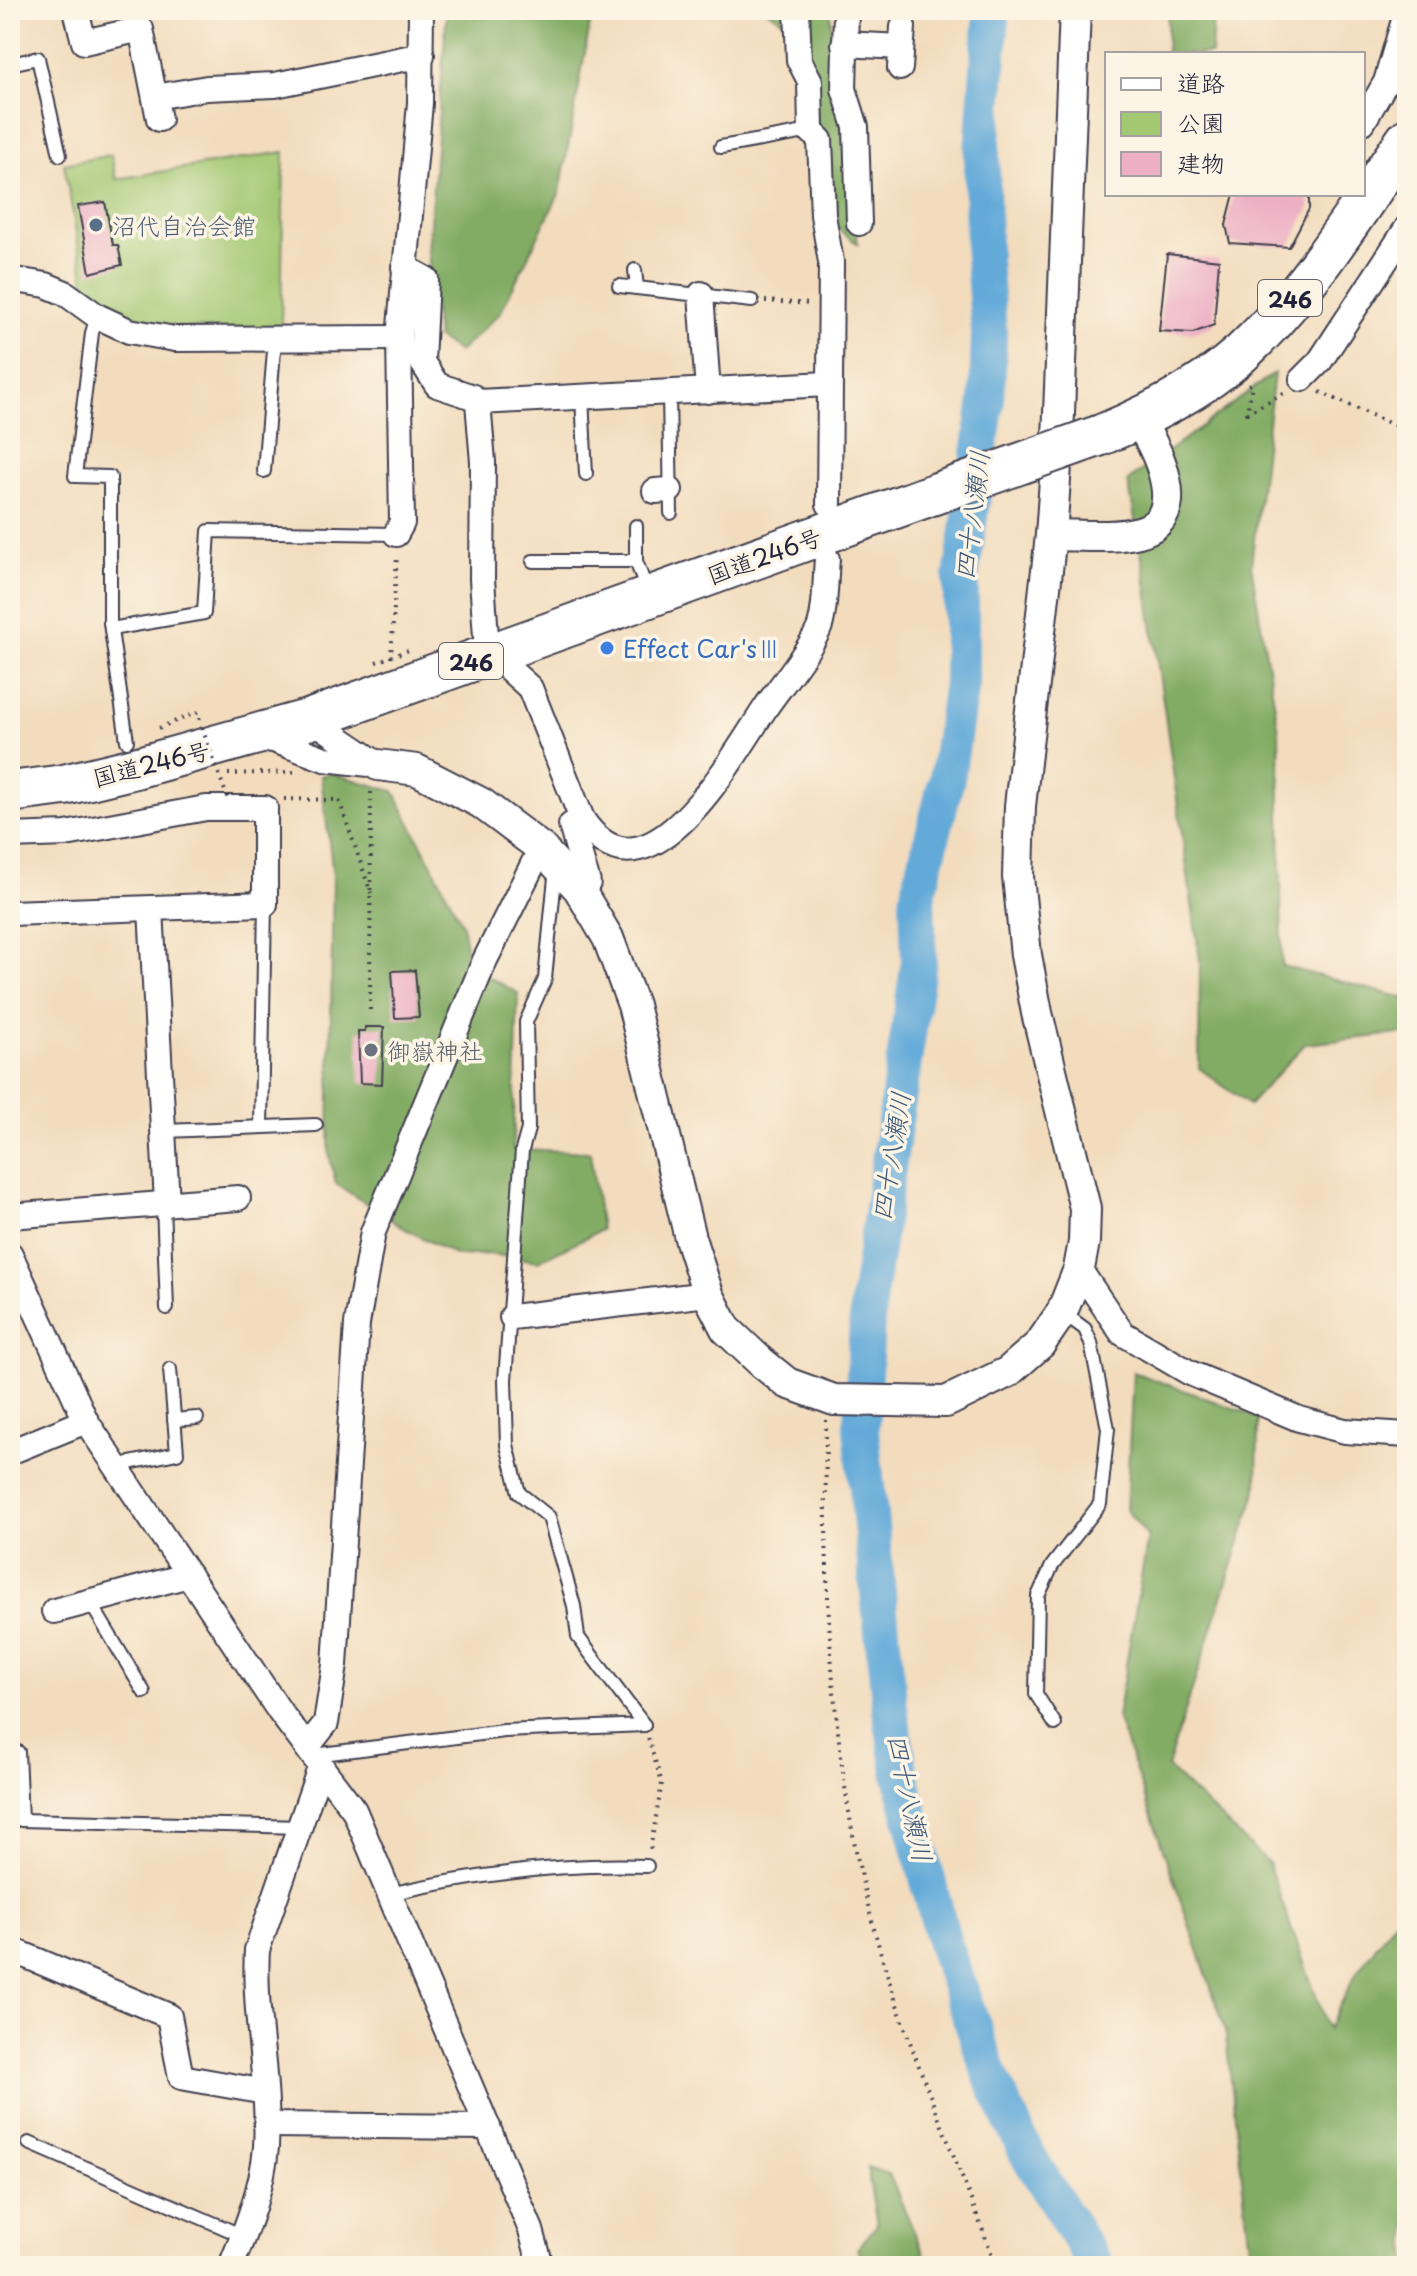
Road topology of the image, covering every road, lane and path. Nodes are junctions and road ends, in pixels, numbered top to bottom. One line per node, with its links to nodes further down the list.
1 (76, 10): 9 (street)
2 (421, 10): 9 (street)
3 (797, 10): 12 (street)
4 (846, 10): 7 (street)
5 (1075, 10): 44 (street)
6 (1407, 10): 11 (street)
7 (844, 44): 8 (street); 16 (street)
8 (901, 47)
9 (422, 55): 18 (street)
10 (10, 64): 15 (lane)
11 (1365, 119)
12 (811, 131): 14 (lane); 25 (street)
13 (1407, 139): 36 (highway, 国道246号 / 246)
14 (721, 147)
15 (60, 155)
16 (859, 223)
17 (1407, 228): 29 (street)
18 (404, 267): 27 (street); 35 (street)
19 (635, 270): 22 (lane)
20 (10, 279): 26 (street)
21 (619, 286): 22 (lane)
22 (637, 288): 23 (lane)
23 (701, 294): 24 (lane); 32 (street)
24 (752, 301): 25 (path)
25 (830, 305): 30 (street)
26 (97, 316): 28 (street); 48 (lane)
27 (399, 338): 28 (street); 43 (street)
28 (275, 339): 38 (lane)
29 (1304, 380): 31 (path); 37 (path)
30 (828, 384): 32 (street); 41 (street)
31 (1239, 390)
32 (708, 391): 33 (street)
33 (669, 393): 34 (street); 40 (lane)
34 (582, 397): 35 (street); 39 (lane)
35 (478, 402): 49 (street)
36 (1138, 420): 44 (street); 47 (highway, 国道246号 / 246, bridge)
37 (1407, 431)
38 (264, 471)
39 (586, 474)
40 (665, 498)
41 (829, 504)
42 (636, 526): 47 (lane)
43 (396, 534): 48 (lane); 50 (path)
44 (1051, 535): 77 (street)
45 (827, 559): 61 (street)
46 (533, 561): 47 (lane)
47 (643, 579): 49 (highway, 国道246号 / 246)
48 (111, 629): 54 (lane)
49 (491, 653): 51 (highway, 国道246号 / 246); 61 (street)
50 (390, 655)
51 (311, 719): 53 (highway, 国道246号 / 246); 55 (street)
52 (202, 728): 57 (path, bridge)
53 (260, 735): 55 (street); 58 (highway, 国道246号 / 246)
54 (127, 741)
55 (374, 765): 63 (street); 65 (path)
56 (295, 773): 57 (path)
57 (218, 774): 59 (path, bridge)
58 (10, 792)
59 (244, 799)
60 (276, 799): 65 (path)
61 (582, 819): 64 (street)
62 (10, 836): 66 (street)
63 (549, 856): 64 (street); 81 (lane); 97 (street)
64 (579, 889): 78 (street)
65 (371, 893): 69 (path)
66 (265, 904): 67 (street); 71 (lane)
67 (151, 909): 68 (street); 72 (street)
68 (10, 913)
69 (370, 1010)
70 (316, 1125): 71 (lane)
71 (261, 1126): 72 (lane)
72 (165, 1131): 74 (street)
73 (238, 1198): 74 (street)
74 (165, 1203): 75 (street); 79 (lane)
75 (10, 1216)
76 (10, 1254): 86 (street)
77 (1079, 1269): 80 (street); 87 (street)
78 (708, 1294): 81 (street); 83 (street)
79 (167, 1308)
80 (1062, 1312): 83 (street); 94 (lane)
81 (512, 1317): 95 (lane)
82 (170, 1369): 85 (lane)
83 (830, 1399): 109 (path)
84 (197, 1418): 85 (lane)
85 (174, 1420): 89 (lane)
86 (86, 1421): 88 (street); 89 (street)
87 (1407, 1435)
88 (10, 1452)
89 (115, 1466): 90 (street)
90 (189, 1575): 91 (street); 97 (street)
91 (90, 1602): 92 (street); 93 (lane)
92 (54, 1611)
93 (144, 1692)
94 (1055, 1724)
95 (644, 1725): 97 (lane); 99 (path)
96 (18, 1752): 98 (lane)
97 (315, 1755): 98 (street); 100 (street)
98 (300, 1827): 102 (street)
99 (647, 1866): 100 (lane)
100 (389, 1894): 104 (street)
101 (10, 1949): 102 (street)
102 (265, 2092): 103 (street)
103 (266, 2125): 104 (street); 106 (street)
104 (488, 2127): 108 (street)
105 (29, 2143): 106 (lane)
106 (243, 2236): 107 (street)
107 (231, 2266)
108 (541, 2266)
109 (996, 2266)

